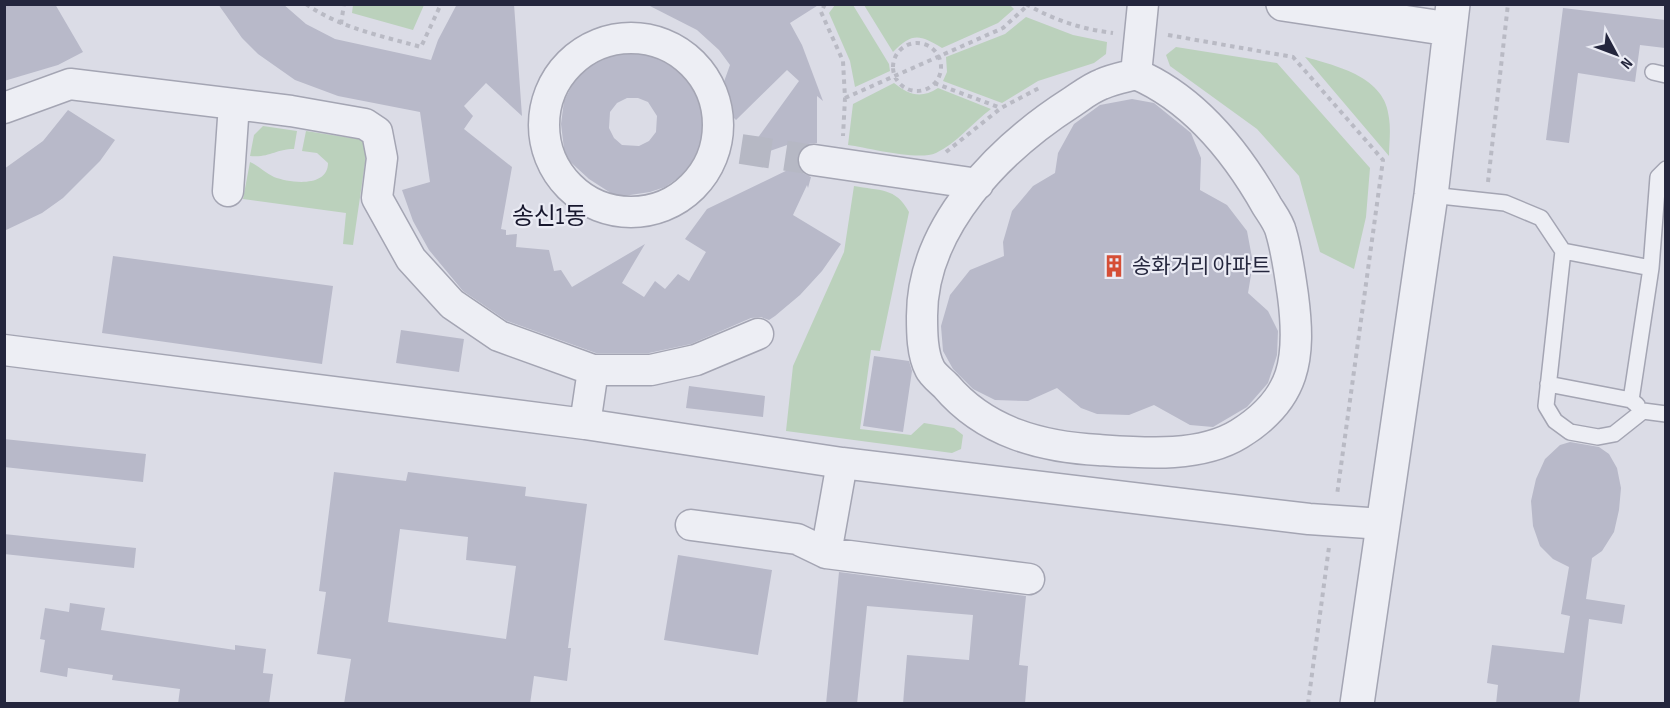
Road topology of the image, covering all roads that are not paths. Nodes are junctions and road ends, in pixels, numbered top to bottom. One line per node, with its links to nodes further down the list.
1 (1143, 4): 4 (street)
2 (1283, 4): 3 (street)
3 (1451, 17): 12 (street)
4 (1136, 74): 10 (street); 23 (street)
5 (234, 104): 6 (street); 11 (street); 17 (street)
6 (4, 108)
7 (728, 147): 7 (street)
8 (814, 160): 10 (street)
9 (1665, 169): 14 (lane)
10 (978, 184): 23 (street)
11 (228, 190)
12 (1431, 195): 13 (lane); 26 (street)
13 (1563, 251): 14 (lane); 18 (lane)
14 (1651, 268): 19 (lane)
15 (758, 334): 17 (street)
16 (4, 350): 22 (street)
17 (593, 370): 22 (street)
18 (1548, 384): 19 (lane); 20 (lane)
19 (1631, 400): 20 (lane)
20 (1643, 411): 21 (lane)
21 (1665, 414)
22 (585, 424): 24 (street)
23 (1088, 450): 25 (street)
24 (842, 463): 25 (street); 28 (street)
25 (1077, 491): 26 (street)
26 (1383, 524): 30 (street)
27 (691, 525): 28 (street)
28 (826, 553): 29 (street)
29 (1029, 579)
30 (1357, 704)

